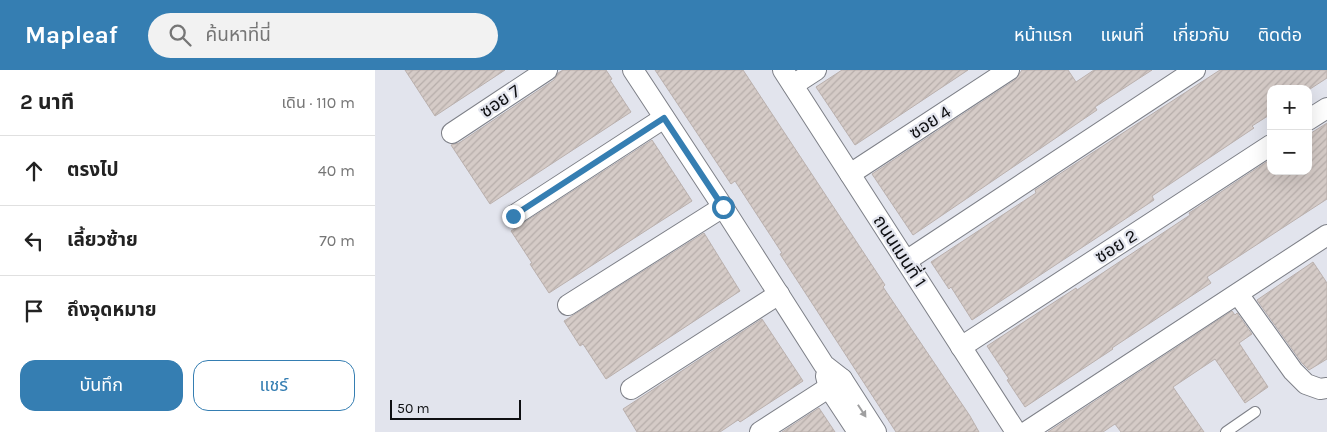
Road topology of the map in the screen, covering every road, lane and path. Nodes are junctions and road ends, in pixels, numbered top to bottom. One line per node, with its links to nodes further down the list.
1 (547, 70): 10 (street, ซอย 7)
2 (633, 70): 9 (street)
3 (815, 70): 6 (street)
4 (1009, 70): 12 (street, ซอย 4)
5 (1195, 70): 16 (street)
6 (788, 77): 12 (street, ถนนเมนที่ 1)
7 (1327, 108): 8 (street)
8 (1312, 117)
9 (664, 118): 13 (street); 14 (street)
10 (452, 133)
11 (1267, 148): 20 (street, ซอย 2)
12 (850, 174): 16 (street, ถนนเมนที่ 1)
13 (723, 207): 17 (street); 19 (street)
14 (513, 216)
15 (1327, 235): 18 (street)
16 (906, 261): 20 (street, ถนนเมนที่ 1)
17 (779, 294): 21 (street); 23 (street)
18 (1237, 294): 22 (street); 29 (street)
19 (568, 305)
20 (961, 346): 28 (street, ถนนเมนที่ 1)
21 (835, 383): 25 (street); 26 (street); 27 (street, one-way to 27)
22 (1327, 388)
23 (631, 389)
24 (1255, 412): 30 (lane)
25 (760, 432)
26 (858, 432)
27 (877, 432)
28 (1016, 432)
29 (1026, 432)
30 (1226, 432)

